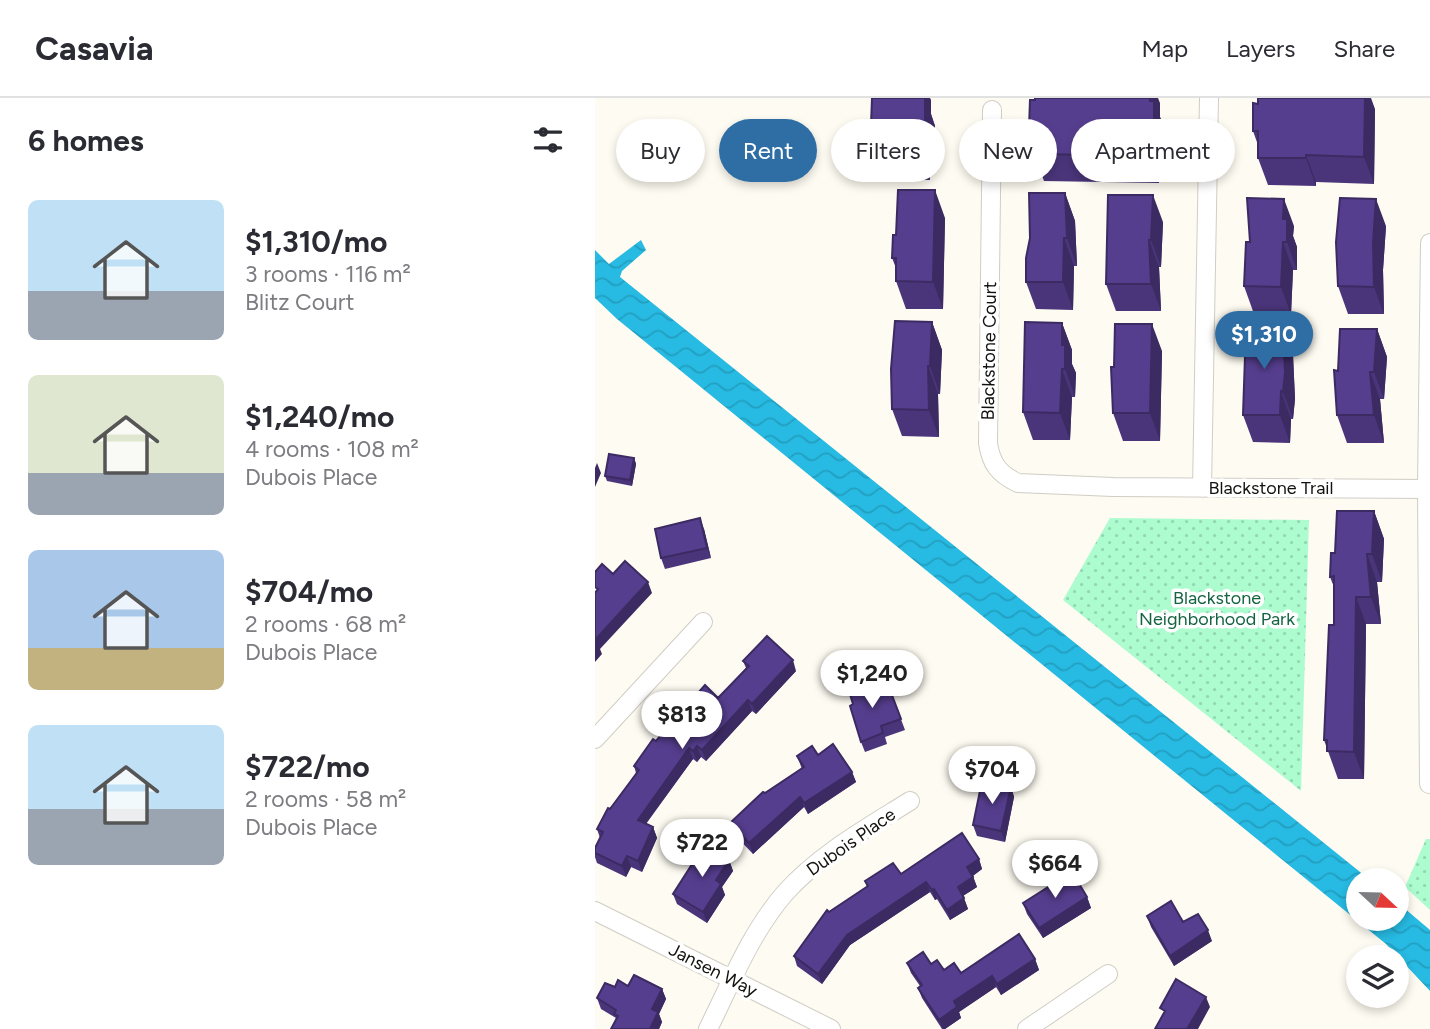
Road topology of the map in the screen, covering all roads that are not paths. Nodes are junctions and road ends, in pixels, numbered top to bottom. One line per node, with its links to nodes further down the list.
1 (1209, 98): 5 (street)
2 (992, 110): 4 (street, Blackstone Court)
3 (1430, 243): 6 (street)
4 (1113, 487): 5 (street, Blackstone Trail)
5 (1202, 488): 6 (street, Blackstone Trail)
6 (1428, 488): 9 (street)
7 (703, 622): 8 (street)
8 (595, 739)
9 (1429, 784)
10 (910, 801): 13 (street, Dubois Place)
11 (595, 911): 13 (street, Jansen Way)
12 (1108, 974): 16 (street)
13 (733, 979): 14 (street, Dubois Place); 15 (street, Jansen Way)
14 (708, 1029)
15 (831, 1029)
16 (1027, 1029)

